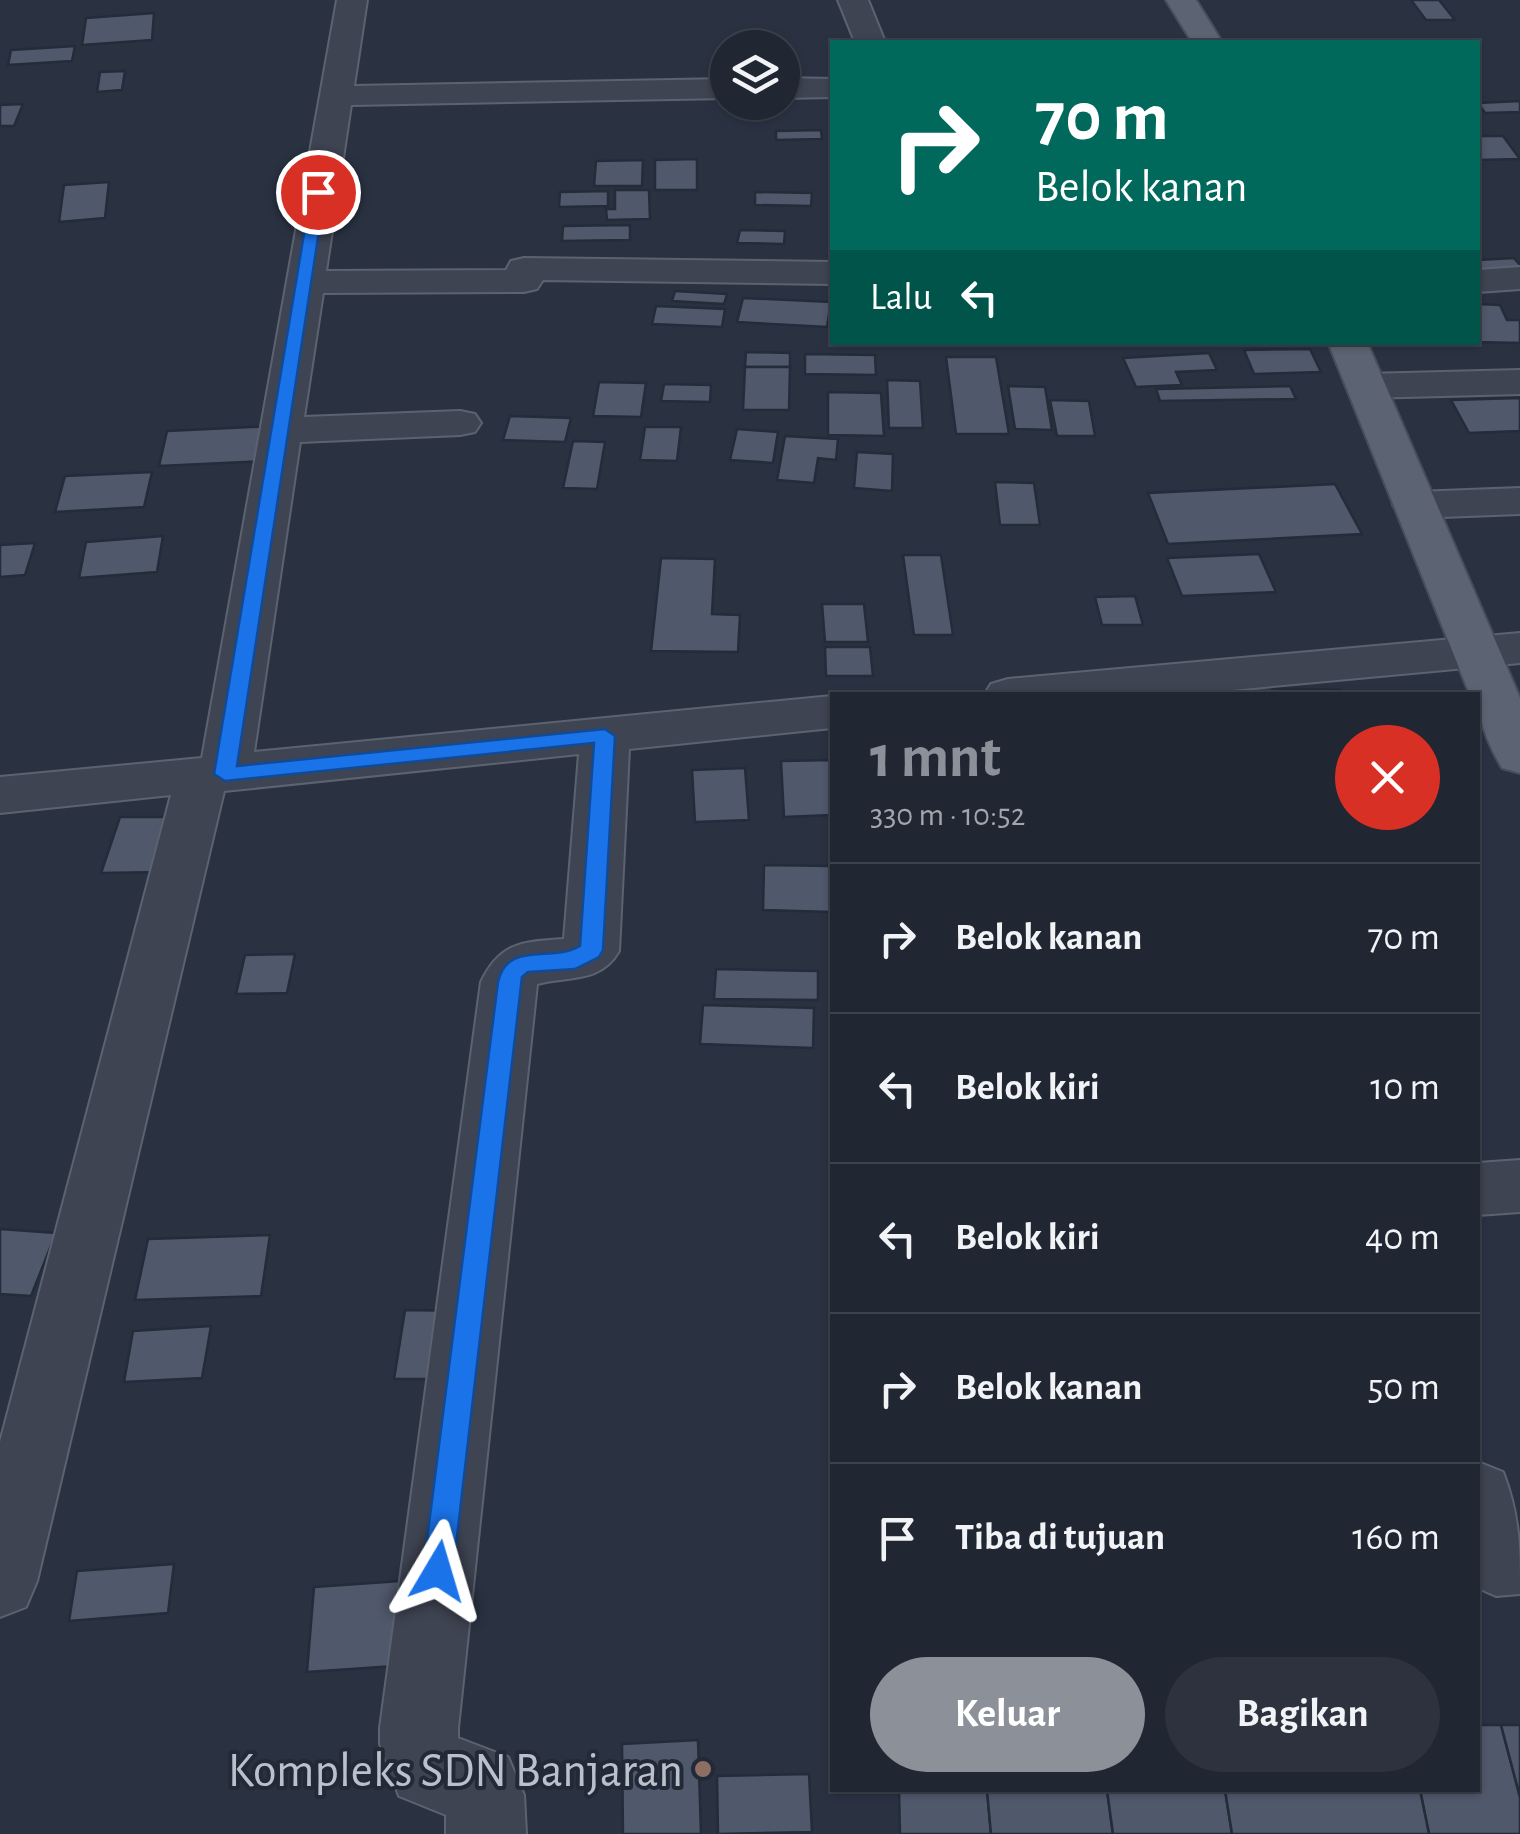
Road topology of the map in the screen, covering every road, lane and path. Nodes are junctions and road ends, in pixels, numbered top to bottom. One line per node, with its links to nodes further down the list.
1 (352, 0): 9 (street)
2 (853, 0): 4 (street)
3 (1181, 0): 5 (main road)
4 (869, 40)
5 (1206, 40)
6 (710, 88): 9 (street)
7 (800, 88): 8 (street)
8 (830, 88)
9 (334, 96): 13 (street)
10 (830, 273): 13 (street)
11 (1520, 278): 12 (street)
12 (1480, 281)
13 (305, 282): 18 (street)
14 (1348, 345): 16 (main road)
15 (1520, 382): 16 (street)
16 (1366, 386): 20 (main road)
17 (460, 423): 18 (street)
18 (281, 430): 27 (street)
19 (1520, 501): 20 (street)
20 (1415, 505): 22 (main road)
21 (1520, 648): 22 (street)
22 (1473, 650): 23 (street); 26 (main road)
23 (1039, 692)
24 (830, 712): 25 (street)
25 (605, 736): 27 (street); 34 (street)
26 (1520, 756)
27 (214, 775): 28 (street); 33 (street)
28 (0, 795)
29 (1520, 1186): 30 (street)
30 (1480, 1189)
31 (1480, 1503): 32 (street)
32 (1520, 1559)
33 (0, 1581)
34 (486, 1834)

